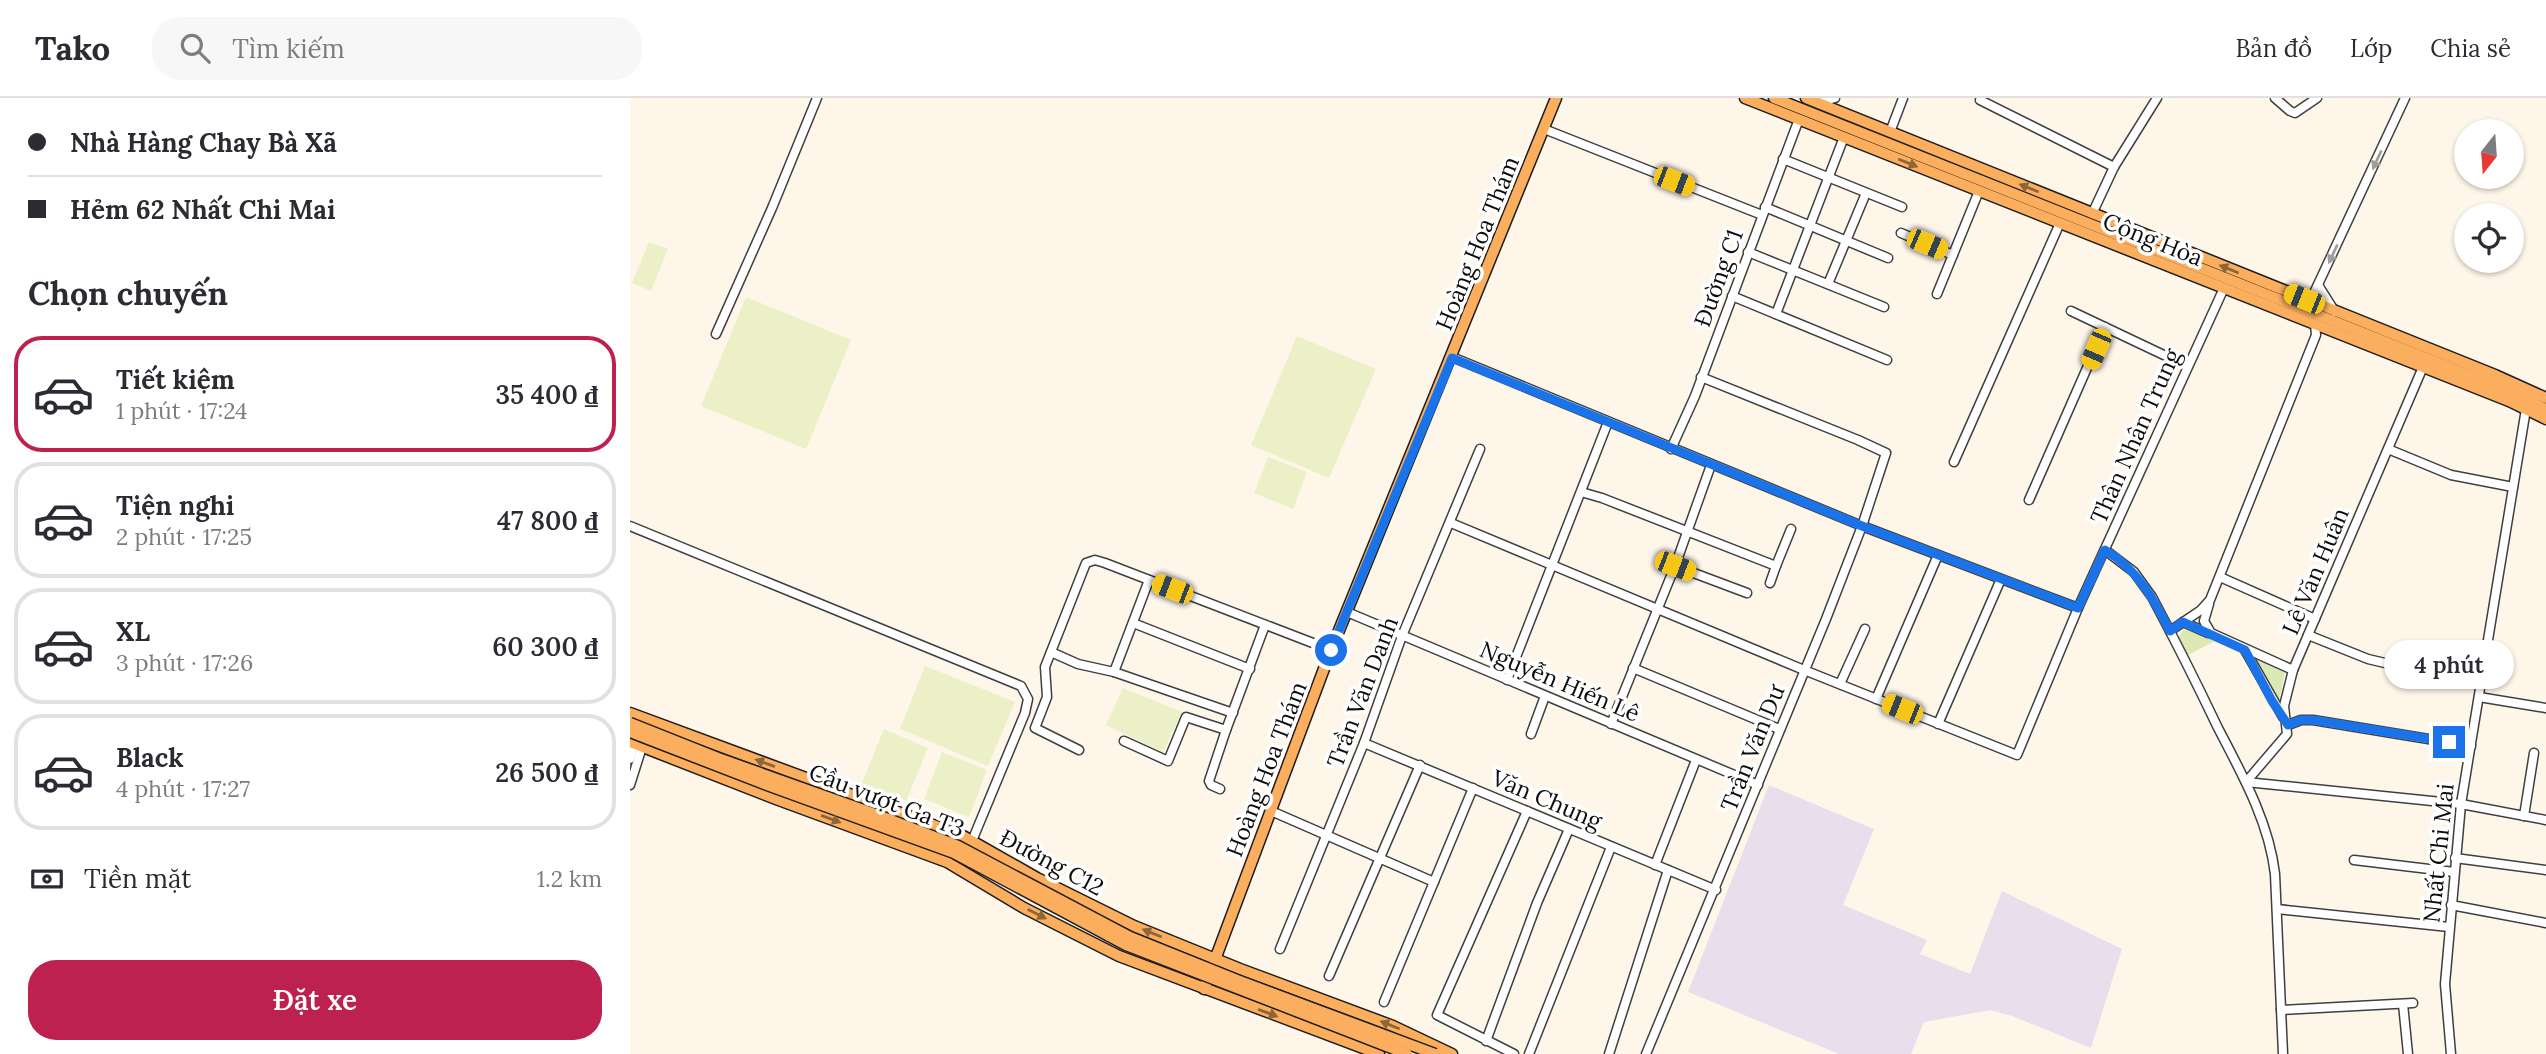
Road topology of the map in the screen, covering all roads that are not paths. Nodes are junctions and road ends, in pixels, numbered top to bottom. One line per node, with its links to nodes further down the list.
1 (817, 98): 45 (street)
2 (1556, 98): 15 (main road, Hoàng Hoa Thám)
3 (1745, 98): 14 (main road, Cộng Hòa)
4 (1774, 98): 43 (main road, Cộng Hòa)
5 (1806, 98): 13 (main road, Cộng Hòa)
6 (1835, 98): 13 (street)
7 (1903, 98): 16 (street)
8 (2157, 98): 19 (street)
9 (2276, 98): 10 (street)
10 (2317, 98)
11 (2406, 98): 35 (street, one-way to 35)
12 (1979, 100): 19 (street)
13 (1818, 103): 16 (main road, Cộng Hòa)
14 (1798, 119): 17 (main road, Cộng Hòa); 18 (street, Đường C1)
15 (1544, 129): 24 (street); 46 (main road, Hoàng Hoa Thám)
16 (1890, 132): 25 (main road, Cộng Hòa, one-way to 16)
17 (1844, 137): 20 (street); 21 (main road, Cộng Hòa, one-way to 21)
18 (1783, 159): 20 (street); 24 (street, Đường C1)
19 (2114, 167): 25 (street)
20 (1829, 177): 22 (street); 27 (street)
21 (1979, 191): 26 (main road, Cộng Hòa); 31 (street)
22 (1866, 192): 23 (street); 29 (street)
23 (1902, 207)
24 (1763, 211): 27 (street); 30 (street, Đường C1)
25 (2092, 214): 43 (main road, Cộng Hòa, one-way to 25)
26 (2060, 223): 36 (main road, Cộng Hòa); 59 (street)
27 (1810, 226): 29 (street); 33 (street)
28 (1901, 233): 31 (street)
29 (1846, 241): 32 (street); 34 (street)
30 (1748, 252): 33 (street); 38 (street, Đường C1)
31 (1953, 255): 37 (street)
32 (1888, 258)
33 (1793, 270): 34 (street); 42 (street)
34 (1828, 284): 39 (street)
35 (2318, 285): 41 (street); 43 (street)
36 (2224, 288): 43 (main road, Cộng Hòa); 48 (street, Thân Nhân Trung)
37 (1937, 294)
38 (1732, 296): 42 (street); 50 (street, Đường C1)
39 (1884, 307)
40 (2070, 311): 44 (street)
41 (2336, 312): 43 (main road, Cộng Hòa); 51 (main road, Cộng Hòa)
42 (1776, 314): 47 (street)
43 (2315, 314): 49 (main road, Cộng Hòa); 53 (main road, Cộng Hòa); 74 (street)
44 (2105, 327): 48 (street); 63 (street)
45 (716, 334)
46 (1452, 358): 55 (street); 82 (main road, Hoàng Hoa Thám)
47 (1887, 360)
48 (2187, 366): 69 (street, Thân Nhân Trung)
49 (2423, 367): 52 (main road, Cộng Hòa); 58 (street, Lê Văn Huân)
50 (1701, 377): 57 (street, Đường C1); 66 (street, Trần Văn Dư)
51 (2546, 398)
52 (2526, 408): 54 (main road, Cộng Hòa); 61 (street, Nhất Chi Mai)
53 (2546, 409)
54 (2546, 419)
55 (1608, 422): 57 (street); 62 (street)
56 (1480, 449): 64 (street, Trần Văn Danh)
57 (1671, 449): 60 (street)
58 (2388, 449): 61 (street); 83 (street, Lê Văn Huân)
59 (1954, 462)
60 (1711, 465): 66 (street); 68 (street)
61 (2513, 487): 101 (street, Nhất Chi Mai)
62 (1581, 492): 68 (street); 71 (street)
63 (2029, 500)
64 (1451, 523): 71 (street); 90 (street, Trần Văn Danh)
65 (630, 526): 140 (street)
66 (1862, 526): 70 (street); 97 (street, Trần Văn Dư)
67 (1791, 529): 73 (street)
68 (1687, 533): 72 (street); 73 (street)
69 (2105, 550): 80 (street, Thân Nhân Trung); 88 (street)
70 (1938, 555): 75 (street); 105 (street)
71 (1553, 566): 81 (street); 100 (street)
72 (1675, 566): 78 (street); 81 (street)
73 (1776, 566): 77 (street)
74 (2220, 577): 79 (street); 83 (street)
75 (2001, 579): 80 (street); 112 (street)
76 (1149, 580): 84 (street); 86 (street); 94 (street)
77 (1770, 583)
78 (1746, 593)
79 (2210, 600): 85 (street); 91 (street)
80 (2078, 608): 112 (street, Thân Nhân Trung)
81 (1657, 609): 95 (street); 97 (street)
82 (1347, 612): 90 (street, Nguyễn Hiến Lê); 92 (main road, Hoàng Hoa Thám)
83 (2315, 619): 89 (street, Lê Văn Huân)
84 (1133, 622): 96 (street); 99 (street)
85 (2183, 622): 88 (street); 91 (street)
86 (1265, 625): 92 (street); 96 (street)
87 (1865, 629): 102 (street)
88 (2170, 631): 127 (street)
89 (2308, 635): 98 (street, Lê Văn Huân); 101 (street)
90 (1402, 636): 100 (street, Nguyễn Hiến Lê); 118 (street, Trần Văn Danh)
91 (2217, 637): 93 (street)
92 (1331, 650): 134 (main road, Hoàng Hoa Thám)
93 (2245, 650): 98 (street); 109 (street)
94 (1051, 652): 99 (street); 121 (street)
95 (1633, 668): 111 (street); 113 (street)
96 (1250, 669): 108 (street)
97 (1804, 670): 102 (street); 113 (street, Trần Văn Dư)
98 (2293, 670): 109 (street, Lê Văn Huân)
99 (1114, 672): 108 (street)
100 (1507, 680): 103 (street, Nguyễn Hiến Lê)
101 (2482, 681): 104 (street, Nhất Chi Mai)
102 (1840, 684): 105 (street)
103 (1545, 696): 111 (street, Nguyễn Hiến Lê); 116 (street)
104 (2479, 697): 106 (street); 120 (street, Nhất Chi Mai)
105 (1876, 699): 112 (street)
106 (2546, 708)
107 (630, 713): 126 (main road, Đường C12, one-way to 107)
108 (1233, 713): 114 (street)
109 (2287, 722): 120 (street); 127 (street, Lê Văn Huân)
110 (630, 723): 166 (main road, Cầu vượt Ga T3, bridge)
111 (1611, 724): 124 (street, Nguyễn Hiến Lê)
112 (1938, 724)
113 (1779, 729): 129 (street, Trần Văn Dư)
114 (1226, 730): 117 (street); 131 (street)
115 (630, 732): 165 (main road, Cầu vượt Ga T3, bridge)
116 (1531, 734)
117 (1124, 741)
118 (1364, 743): 125 (street, Văn Chung); 139 (street, Trần Văn Danh)
119 (636, 744): 123 (street); 128 (street); 132 (main road)
120 (2471, 746): 133 (street, Nhất Chi Mai)
121 (1079, 750)
122 (2534, 753): 136 (street)
123 (630, 759)
124 (1696, 760): 129 (street, Nguyễn Hiến Lê); 145 (street)
125 (1420, 765): 130 (street, Văn Chung); 142 (street)
126 (793, 774): 132 (main road); 140 (main road, Đường C12)
127 (2246, 782): 133 (street); 152 (street)
128 (630, 785)
129 (1758, 785): 150 (street, Trần Văn Dư)
130 (1473, 788): 135 (street, Văn Chung); 149 (street)
131 (1220, 789)
132 (776, 799): 158 (main road, one-way to 158)
133 (2461, 804): 136 (street); 143 (street, Nhất Chi Mai)
134 (1271, 811): 139 (street); 156 (main road, Hoàng Hoa Thám)
135 (1527, 811): 138 (street, Văn Chung); 163 (street)
136 (2524, 816): 137 (street)
137 (2546, 820)
138 (1569, 829): 141 (street, Văn Chung); 163 (street)
139 (1326, 835): 142 (street); 155 (street, Trần Văn Danh)
140 (972, 841): 156 (main road, Đường C12, one-way to 140)
141 (1611, 847): 145 (street, Văn Chung); 169 (street)
142 (1381, 858): 149 (street); 157 (street)
143 (2455, 858): 147 (street); 148 (street, Nhất Chi Mai)
144 (2354, 860): 148 (street)
145 (1655, 865): 146 (street, Văn Chung)
146 (1668, 870): 150 (street, Văn Chung); 170 (street)
147 (2546, 870)
148 (2454, 872): 151 (street, Nhất Chi Mai)
149 (1434, 882): 159 (street)
150 (1716, 890): 171 (street, Trần Văn Dư)
151 (2451, 905): 153 (street); 154 (street, Nhất Chi Mai)
152 (2277, 909): 154 (street); 162 (street)
153 (2546, 923)
154 (2449, 927): 174 (street, Nhất Chi Mai)
155 (1280, 949)
156 (1215, 959): 158 (main road, Hoàng Hoa Thám); 167 (main road, Đường C12, one-way to 156)
157 (1329, 976)
158 (1204, 989): 164 (main road, one-way to 164)
159 (1384, 1002)
160 (2413, 1003): 161 (street)
161 (2403, 1004): 162 (street); 173 (street)
162 (2281, 1010): 172 (street)
163 (1486, 1041): 168 (street)
164 (1379, 1054)
165 (1406, 1054)
166 (1435, 1054)
167 (1452, 1054)
168 (1514, 1054)
169 (1529, 1054)
170 (1609, 1054)
171 (1646, 1054)
172 (2283, 1054)
173 (2408, 1054)
174 (2451, 1054)

